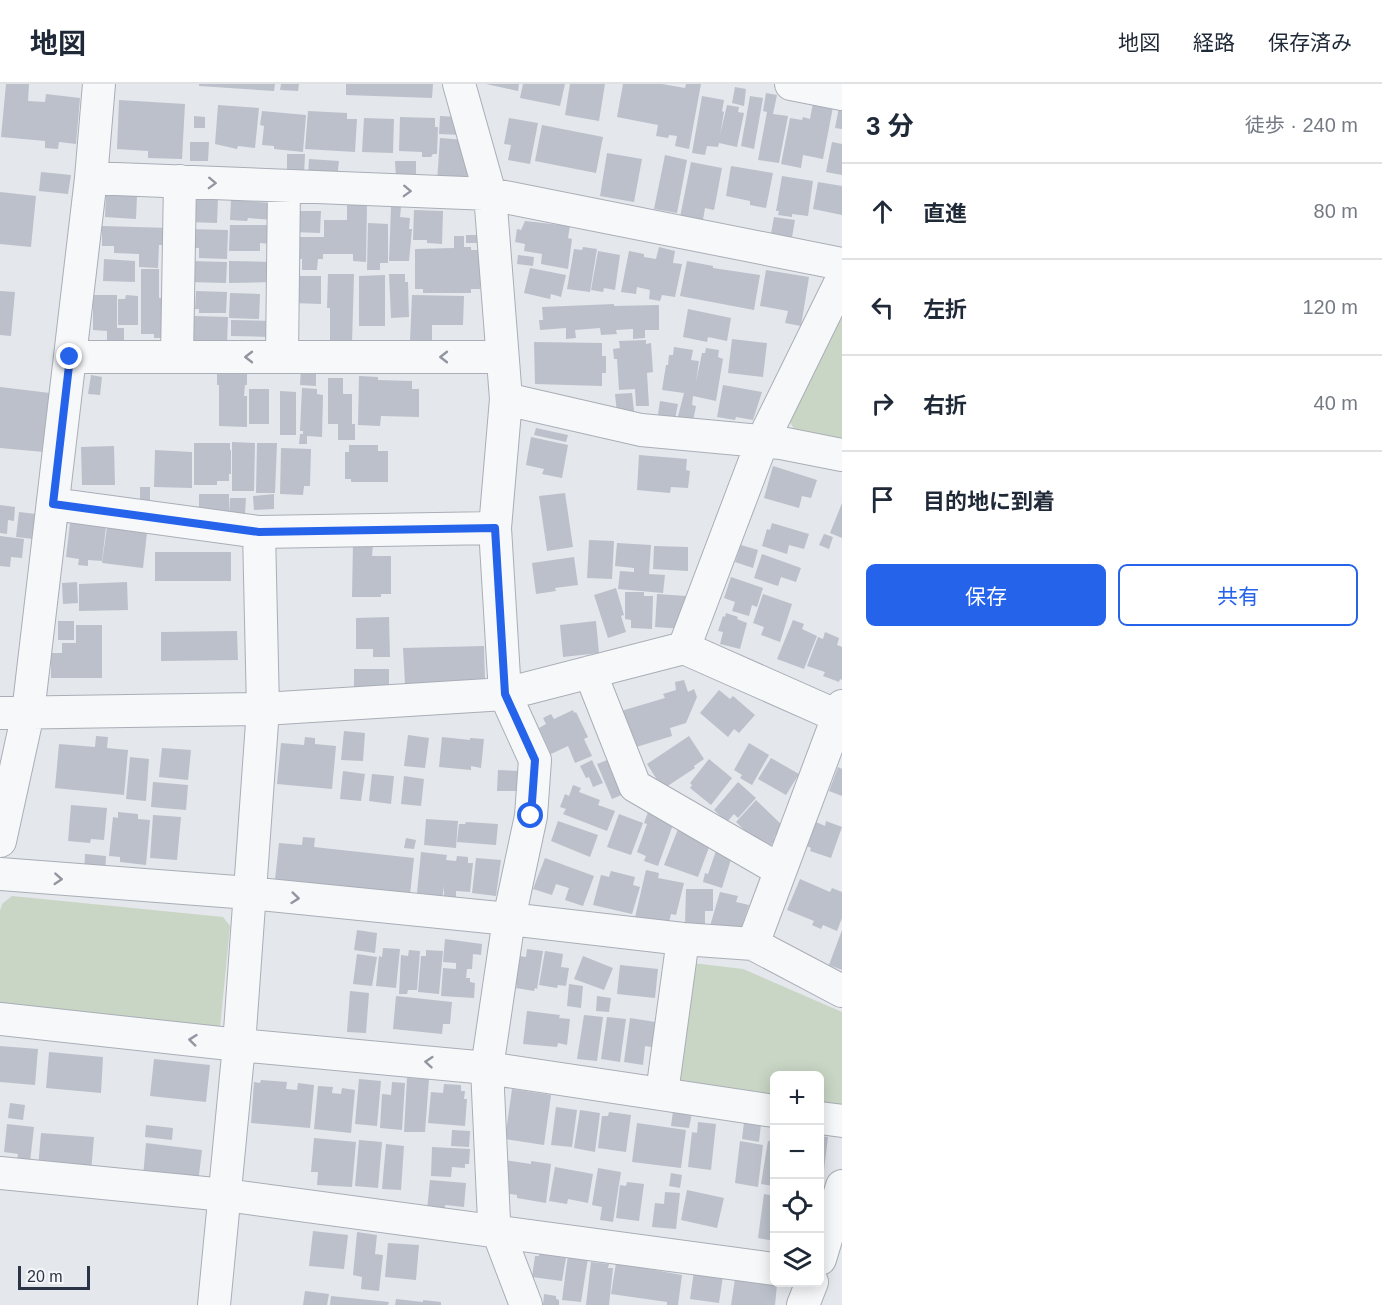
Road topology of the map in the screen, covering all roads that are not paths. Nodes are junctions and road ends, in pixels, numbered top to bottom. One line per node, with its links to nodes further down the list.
1 (99, 84): 5 (street)
2 (459, 84): 8 (street)
3 (790, 84): 4 (street)
4 (842, 94)
5 (91, 178): 6 (street); 11 (street)
6 (180, 181): 7 (street, one-way to 7); 12 (street)
7 (284, 186): 8 (street, one-way to 8); 13 (street)
8 (490, 194): 9 (street); 14 (street)
9 (842, 264)
10 (842, 279): 16 (street)
11 (70, 357): 12 (street); 18 (street)
12 (177, 357): 13 (street, one-way to 12)
13 (282, 357): 14 (street, one-way to 13)
14 (502, 357): 15 (street)
15 (506, 399): 16 (street); 19 (street)
16 (762, 442): 17 (street); 21 (street)
17 (842, 454)
18 (53, 504): 20 (street); 25 (street)
19 (495, 528): 20 (street); 23 (street)
20 (259, 532): 24 (street)
21 (684, 648): 22 (street); 26 (street)
22 (590, 672): 23 (street); 28 (street)
23 (505, 694): 24 (street); 31 (street)
24 (263, 709): 25 (street); 30 (street)
25 (14, 712): 27 (street)
26 (841, 713): 28 (street)
27 (0, 841)
28 (780, 870): 33 (street)
29 (0, 874): 30 (street, one-way to 30)
30 (249, 893): 31 (street, one-way to 31); 36 (street)
31 (509, 919): 32 (street); 37 (street)
32 (683, 939): 33 (street); 38 (street)
33 (753, 944): 34 (street)
34 (842, 991)
35 (0, 1019): 36 (street, one-way to 35)
36 (239, 1045): 37 (street, one-way to 36); 44 (street)
37 (487, 1068): 38 (street); 45 (street)
38 (662, 1093): 39 (street)
39 (770, 1110)
40 (824, 1119): 41 (street)
41 (842, 1121)
42 (0, 1173): 44 (street)
43 (842, 1186): 46 (street)
44 (225, 1195): 45 (street); 49 (street)
45 (499, 1231): 47 (street); 50 (street)
46 (824, 1243)
47 (770, 1268)
48 (810, 1287): 51 (street)
49 (214, 1305)
50 (526, 1305)
51 (803, 1305)

